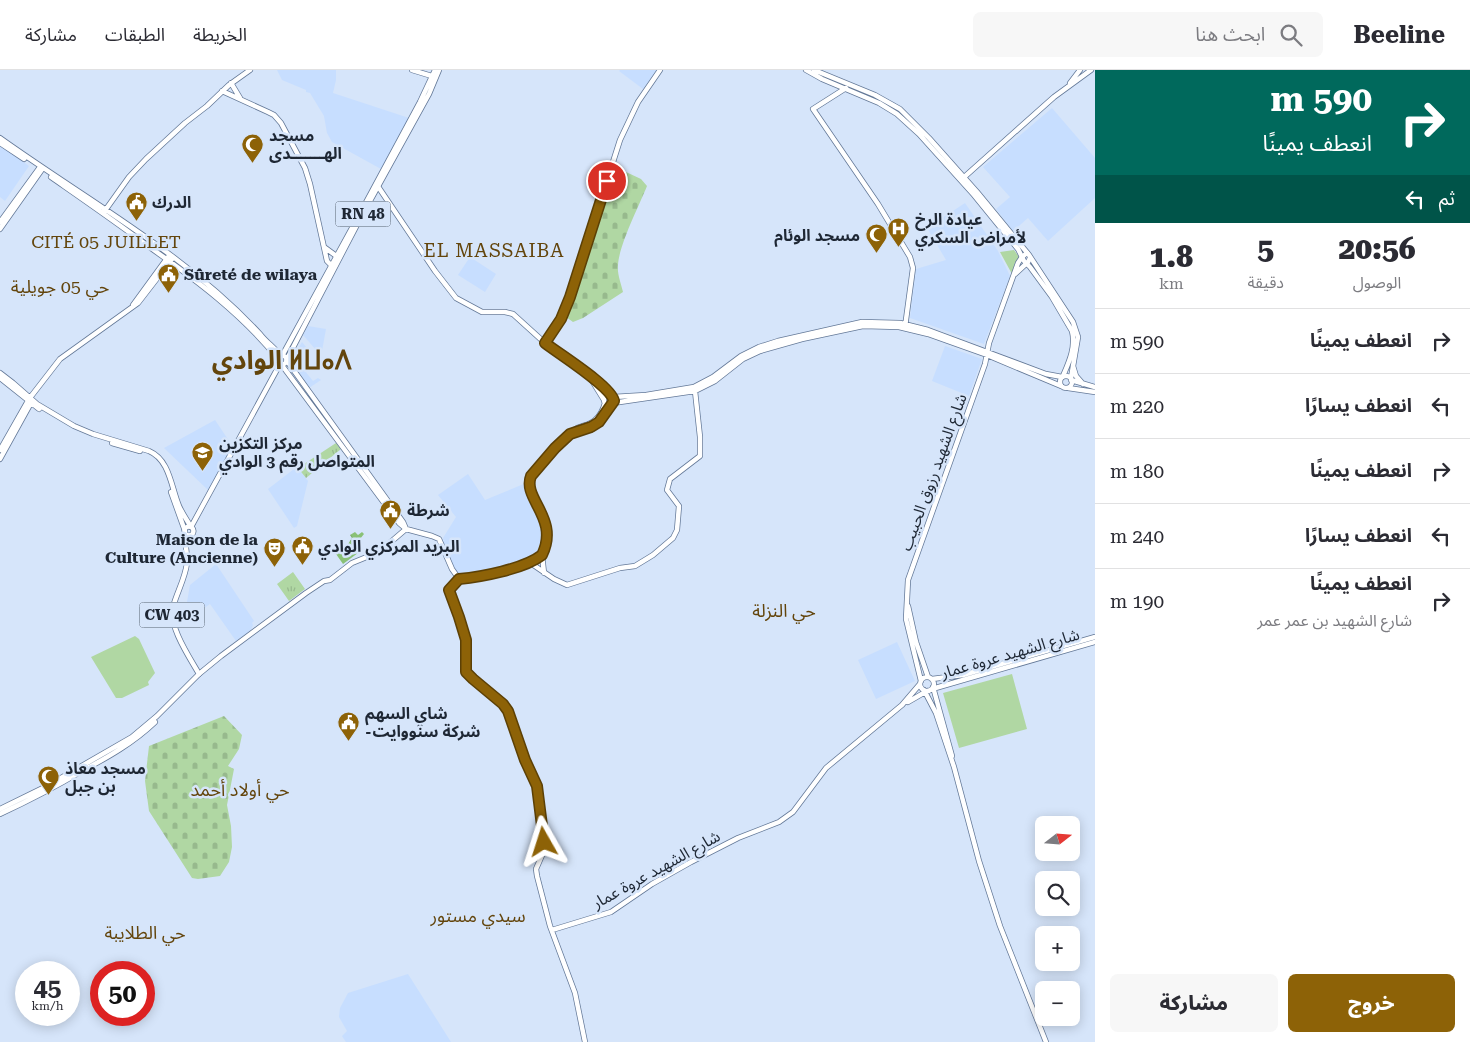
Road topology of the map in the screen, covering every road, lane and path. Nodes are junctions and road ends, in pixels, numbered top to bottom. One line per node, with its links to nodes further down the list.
1 (250, 70): 11 (main road)
2 (412, 70): 10 (main road)
3 (435, 70): 10 (main road, RN 48)
4 (439, 70): 10 (main road, RN 48)
5 (660, 70): 36 (main road)
6 (806, 70): 13 (main road)
7 (814, 70): 16 (main road)
8 (1080, 70): 12 (main road)
9 (1091, 70): 12 (main road)
10 (435, 77): 23 (main road, RN 48)
11 (231, 83): 14 (main road); 15 (main road)
12 (1068, 86): 22 (main road)
13 (846, 88): 18 (main road); 35 (main road)
14 (222, 91): 15 (main road); 24 (main road)
15 (241, 99): 27 (main road)
16 (892, 104): 17 (main road); 18 (main road)
17 (900, 109): 18 (main road); 22 (main road)
18 (895, 113): 22 (main road)
19 (0, 138): 21 (main road)
20 (0, 143): 21 (main road)
21 (41, 169): 24 (main road); 25 (main road); 26 (main road)
22 (962, 179): 28 (main road); 29 (main road)
23 (377, 185): 30 (main road, RN 48); 36 (main road)
24 (104, 212): 31 (main road)
25 (0, 222)
26 (0, 229)
27 (324, 247): 30 (main road); 33 (main road)
28 (1022, 256): 29 (main road); 32 (main road); 34 (main road, شارع الشهيد رزوق الحبيب)
29 (1029, 256): 32 (main road); 39 (main road)
30 (338, 257): 33 (main road, RN 48)
31 (170, 258): 38 (main road); 52 (main road)
32 (1027, 264): 34 (main road); 42 (main road)
33 (333, 267): 38 (main road, RN 48)
34 (1015, 274): 37 (main road, شارع الشهيد رزوق الحبيب)
35 (905, 326): 37 (main road); 49 (main road)
36 (545, 343): 41 (main road)
37 (987, 353): 42 (main road); 46 (main road); 67 (main road, شارع الشهيد رزوق الحبيب)
38 (282, 360): 58 (main road); 59 (main road)
39 (1074, 362): 44 (main road); 45 (main road)
40 (0, 373): 52 (main road)
41 (587, 374): 51 (main road); 53 (main road)
42 (1063, 376): 44 (main road); 46 (main road)
43 (0, 378): 52 (main road)
44 (1071, 379): 45 (main road); 48 (main road)
45 (1083, 384): 47 (main road)
46 (1061, 386): 48 (main road)
47 (1095, 387)
48 (1068, 388): 50 (main road)
49 (695, 389): 51 (main road); 54 (main road); 65 (main road)
50 (1095, 392)
51 (612, 396): 53 (main road); 54 (main road)
52 (31, 399): 56 (main road); 57 (main road); 58 (main road); 60 (main road)
53 (604, 402): 54 (main road); 55 (main road)
54 (612, 404): 55 (main road)
55 (570, 434): 63 (main road)
56 (0, 450)
57 (0, 459)
58 (191, 527): 60 (main road); 61 (main road)
59 (406, 529): 66 (main road); 71 (main road)
60 (185, 532): 61 (main road); 62 (main road, CW 403)
61 (191, 536): 62 (main road, CW 403)
62 (186, 545): 71 (main road, CW 403)
63 (542, 555): 64 (main road); 65 (main road)
64 (529, 562): 65 (main road); 66 (main road)
65 (544, 573)
66 (459, 579): 81 (main road)
67 (907, 603): 70 (main road, شارع الشهيد رزوق الحبيب); 75 (main road, شارع الشهيد رزوق الحبيب)
68 (1095, 638): 74 (main road, شارع الشهيد عروة عمار)
69 (1095, 642): 76 (main road, شارع الشهيد عروة عمار)
70 (925, 670): 72 (main road, شارع الشهيد رزوق الحبيب); 74 (main road)
71 (199, 674): 73 (main road)
72 (930, 678): 74 (main road, شارع الشهيد عروة عمار); 75 (main road, شارع الشهيد عروة عمار); 76 (main road, شارع الشهيد رزوق الحبيب)
73 (194, 679): 79 (main road); 80 (main road)
74 (940, 679)
75 (921, 683): 76 (main road, شارع الشهيد رزوق الحبيب); 77 (main road, شارع الشهيد عروة عمار)
76 (929, 690): 77 (main road, شارع الشهيد عروة عمار); 78 (main road); 78 (main road)
77 (902, 705): 81 (main road, شارع الشهيد عروة عمار)
78 (954, 767): 83 (main road)
79 (0, 808)
80 (0, 814)
81 (552, 930): 82 (main road)
82 (585, 1042)
83 (1046, 1042)

